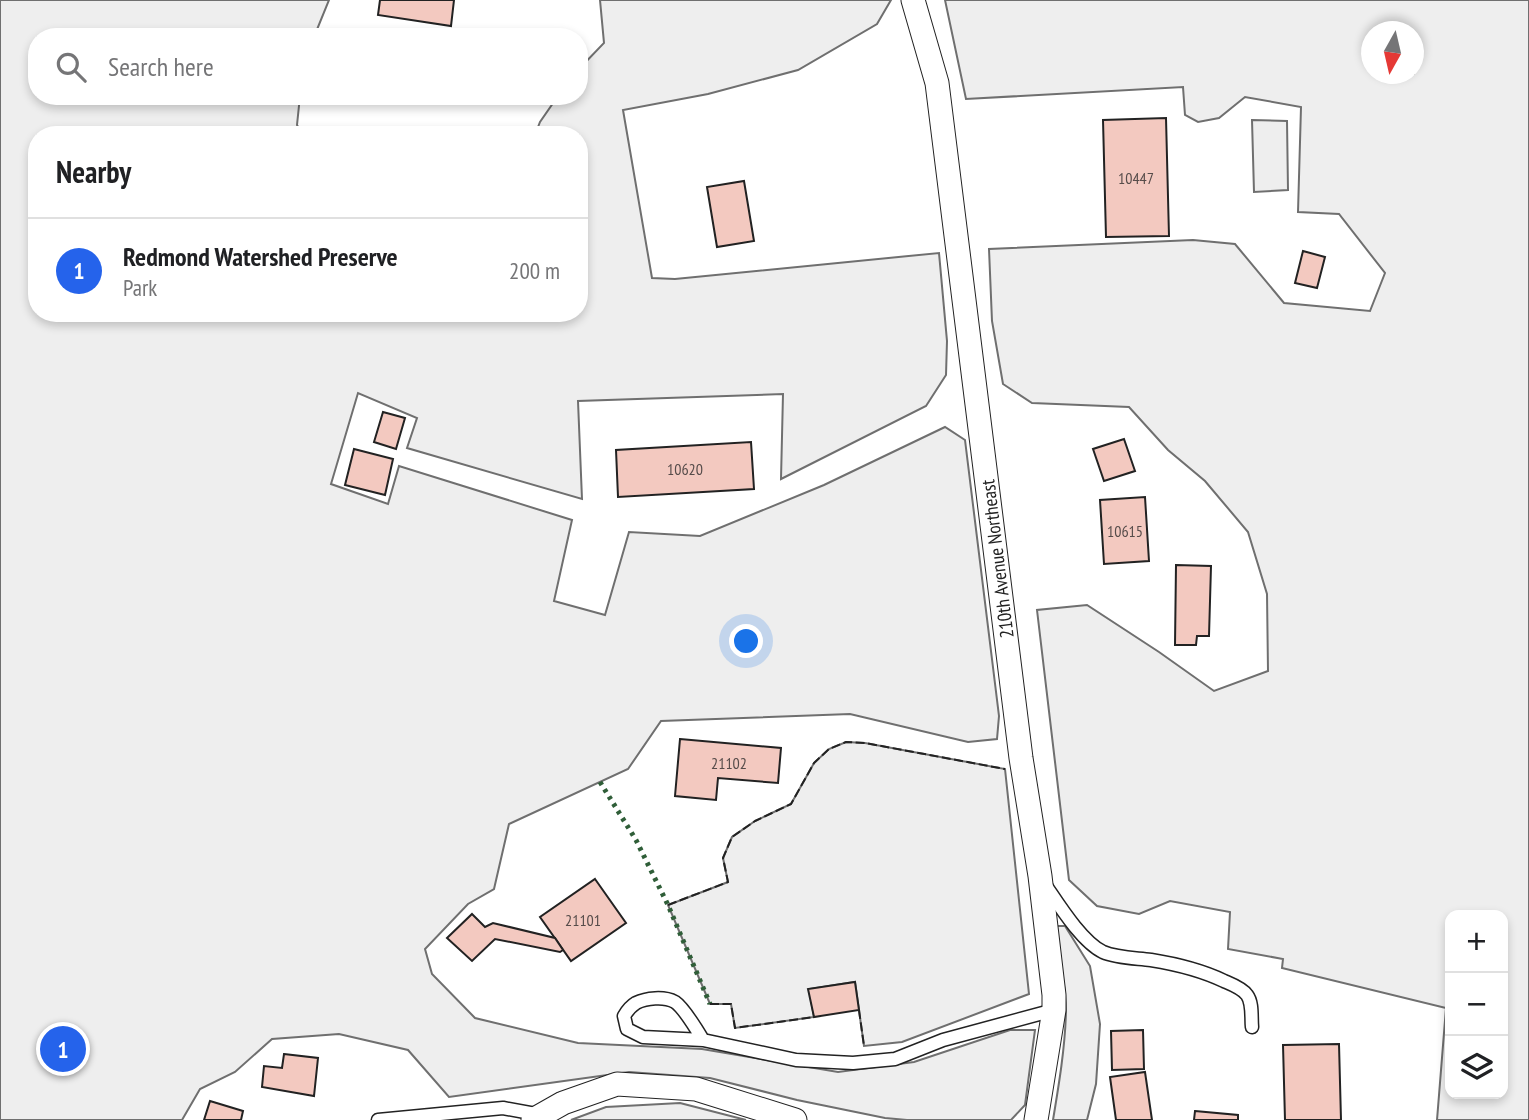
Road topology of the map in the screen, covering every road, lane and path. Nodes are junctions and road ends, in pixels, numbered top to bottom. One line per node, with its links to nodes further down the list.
1 (913, 0): 2 (street, 210th Avenue Northeast)
2 (1040, 876): 3 (street, 210th Avenue Northeast); 4 (lane)
3 (1054, 1010): 5 (lane); 9 (street, 210th Avenue Northeast)
4 (1252, 1027)
5 (703, 1040): 5 (lane)
6 (537, 1118): 7 (lane); 8 (street)
7 (378, 1120)
8 (795, 1120)
9 (1036, 1120)

